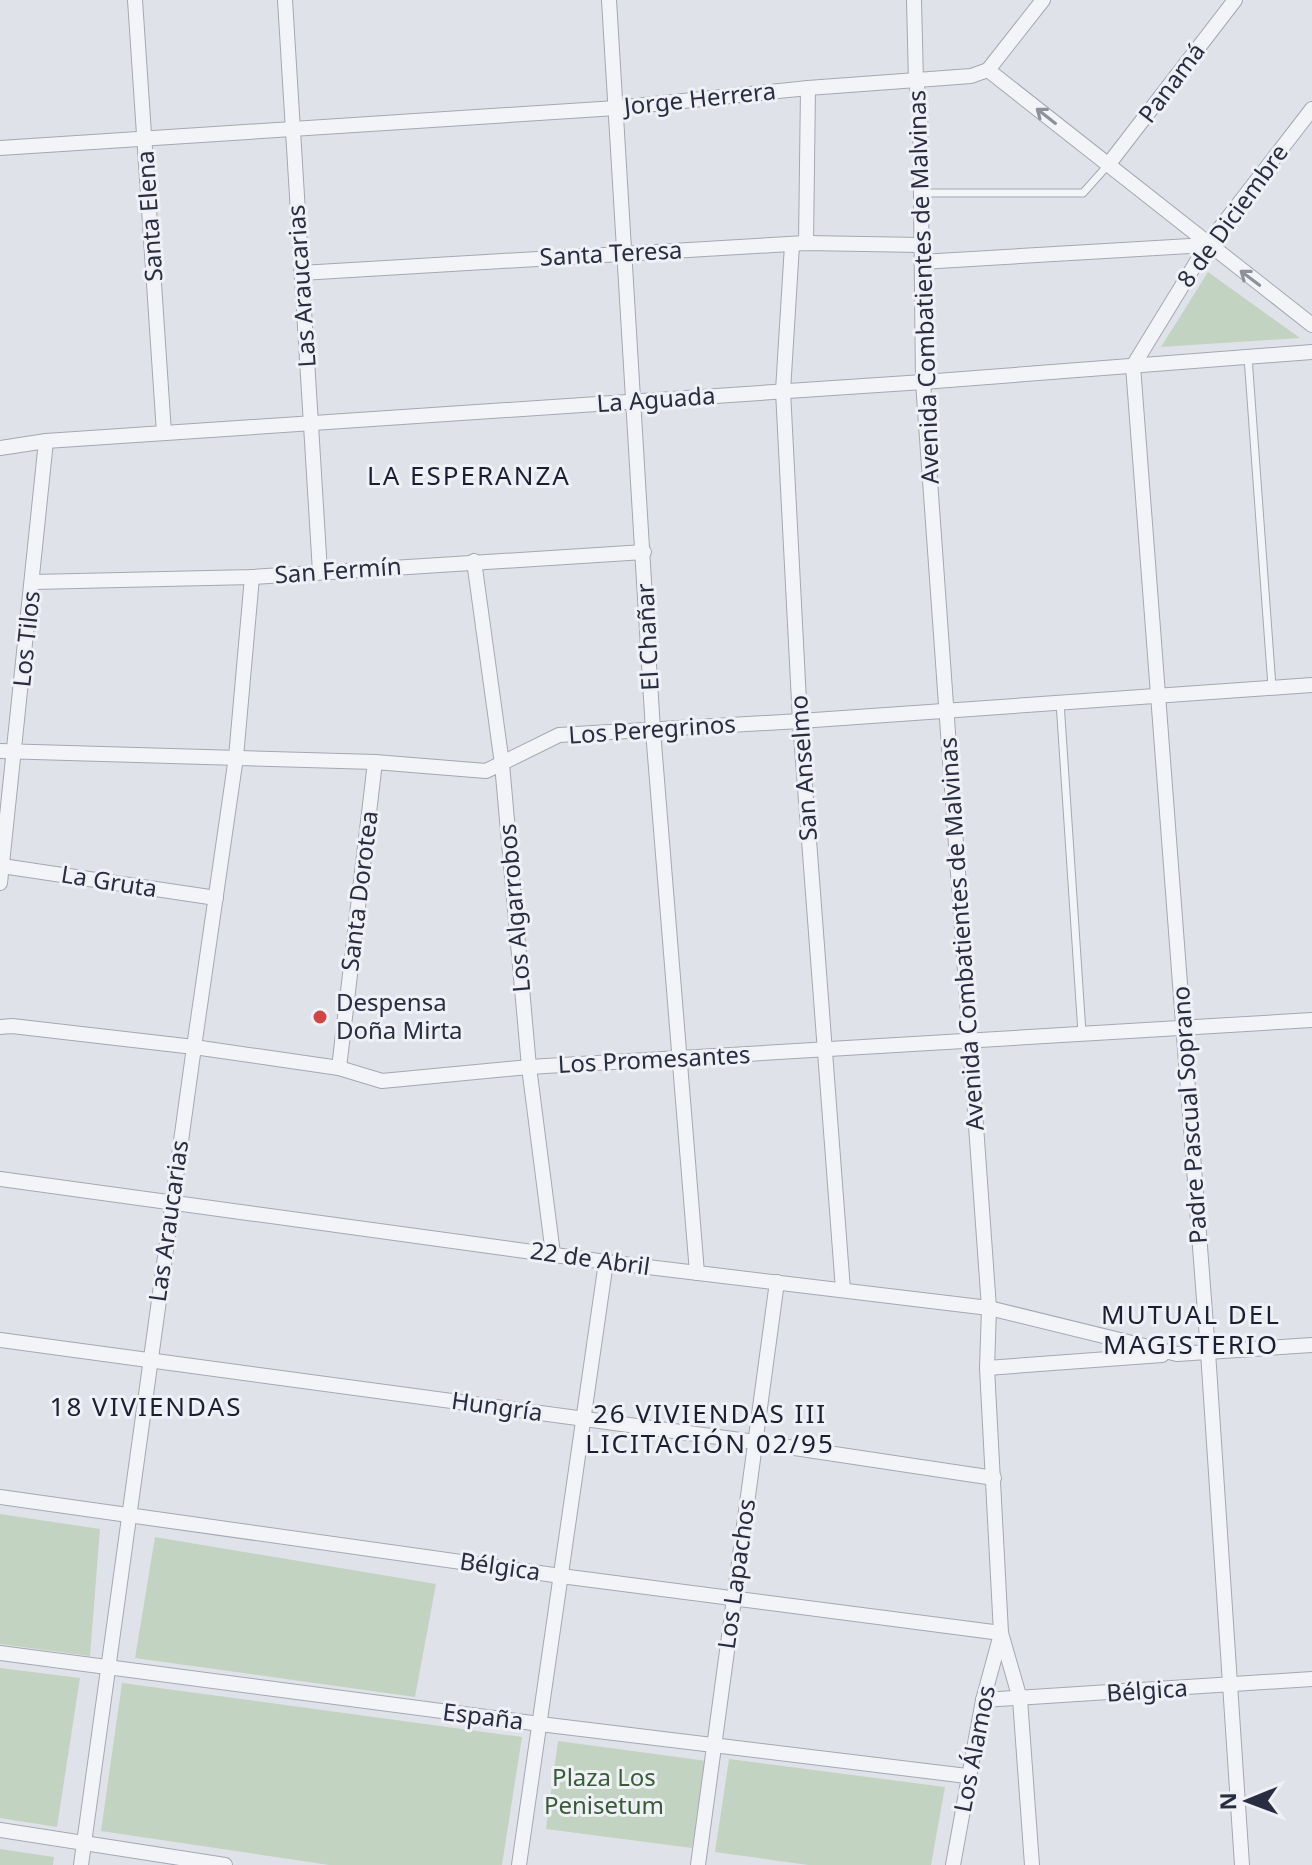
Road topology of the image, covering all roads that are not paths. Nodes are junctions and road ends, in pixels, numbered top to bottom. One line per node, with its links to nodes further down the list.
1 (135, 0): 13 (street, Santa Elena)
2 (285, 0): 12 (street, Las Araucarias)
3 (609, 0): 10 (street, El Chañar)
4 (914, 0): 8 (street, Avenida Combatientes de Malvinas)
5 (1043, 0): 7 (street)
6 (1235, 0): 15 (street, Panamá)
7 (988, 70): 8 (street, Jorge Herrera); 15 (street, one-way to 7)
8 (916, 82): 9 (street, Jorge Herrera); 16 (street, Avenida Combatientes de Malvinas)
9 (808, 88): 10 (street, Jorge Herrera); 17 (street, San Anselmo)
10 (616, 108): 12 (street, Jorge Herrera); 20 (street, El Chañar)
11 (1312, 109): 19 (street, 8 de Diciembre)
12 (292, 130): 13 (street, Jorge Herrera); 22 (street, Las Araucarias)
13 (145, 139): 14 (street, Jorge Herrera); 31 (street, Santa Elena)
14 (0, 148)
15 (1108, 165): 16 (lane); 19 (street)
16 (921, 193): 18 (street, Avenida Combatientes de Malvinas)
17 (799, 244): 18 (street, Santa Teresa); 20 (street, Santa Teresa); 28 (street, San Anselmo)
18 (921, 245): 21 (street, Avenida Combatientes de Malvinas)
19 (1207, 245): 21 (street); 23 (street, one-way to 19); 26 (street, 8 de Diciembre)
20 (624, 253): 22 (street, Santa Teresa); 29 (street, El Chañar)
21 (921, 262): 27 (street, Avenida Combatientes de Malvinas)
22 (301, 273): 30 (street, Las Araucarias)
23 (1312, 325)
24 (1312, 352): 25 (street, La Aguada)
25 (1248, 357): 26 (street, La Aguada); 40 (lane)
26 (1133, 366): 27 (street, La Aguada); 41 (street, Padre Pascual Soprano)
27 (923, 382): 28 (street, La Aguada); 43 (street, Avenida Combatientes de Malvinas)
28 (783, 391): 29 (street, La Aguada); 44 (street, San Anselmo)
29 (634, 402): 30 (street, La Aguada); 34 (street, El Chañar)
30 (311, 423): 31 (street, La Aguada); 36 (street, Las Araucarias)
31 (164, 433): 32 (street, La Aguada)
32 (46, 441): 33 (street, La Aguada); 38 (street, Los Tilos)
33 (0, 448)
34 (644, 552): 35 (street, San Fermín); 45 (street, El Chañar)
35 (474, 561): 36 (street, San Fermín); 49 (street, Los Algarrobos)
36 (320, 572): 37 (street, San Fermín)
37 (252, 577): 38 (street, San Fermín); 47 (street, Las Araucarias)
38 (33, 582): 46 (street, Los Tilos)
39 (1312, 685): 40 (street, Los Peregrinos)
40 (1272, 687): 41 (street, Los Peregrinos)
41 (1160, 695): 42 (street, Los Peregrinos); 55 (street, Padre Pascual Soprano)
42 (1060, 702): 43 (street, Los Peregrinos); 56 (lane)
43 (946, 709): 44 (street, Los Peregrinos); 57 (street, Avenida Combatientes de Malvinas)
44 (800, 721): 45 (street, Los Peregrinos); 59 (street, San Anselmo)
45 (653, 731): 49 (street, Los Peregrinos); 60 (street, El Chañar)
46 (8, 752): 47 (street, Los Peregrinos); 50 (street, Los Tilos)
47 (236, 757): 48 (street, Los Peregrinos); 52 (street, Las Araucarias)
48 (375, 762): 49 (street, Los Peregrinos); 62 (street, Santa Dorotea)
49 (502, 764): 61 (street, Los Algarrobos)
50 (2, 866): 51 (street, Los Tilos); 52 (street, La Gruta)
51 (0, 883)
52 (216, 898): 58 (street, Las Araucarias)
53 (1312, 1020): 55 (street, Los Promesantes)
54 (0, 1027): 58 (street, Los Promesantes)
55 (1184, 1029): 56 (street, Los Promesantes); 73 (street, Padre Pascual Soprano)
56 (1082, 1033): 57 (street, Los Promesantes)
57 (969, 1039): 59 (street, Los Promesantes); 70 (street, Avenida Combatientes de Malvinas)
58 (194, 1047): 62 (street, Los Promesantes); 64 (street, Las Araucarias)
59 (823, 1050): 60 (street, Los Promesantes); 69 (street, San Anselmo)
60 (680, 1059): 61 (street, Los Promesantes); 67 (street, El Chañar)
61 (529, 1067): 62 (street, Los Promesantes); 65 (street, Los Algarrobos)
62 (339, 1068)
63 (0, 1179): 64 (street, 22 de Abril)
64 (172, 1202): 65 (street, 22 de Abril); 75 (street, Las Araucarias)
65 (553, 1254): 66 (street, 22 de Abril)
66 (606, 1262): 67 (street, 22 de Abril); 77 (street)
67 (697, 1273): 68 (street, 22 de Abril)
68 (777, 1282): 69 (street, 22 de Abril); 78 (street, Los Lapachos)
69 (843, 1290): 70 (street, 22 de Abril)
70 (989, 1308): 74 (street, 22 de Abril); 76 (street, Avenida Combatientes de Malvinas)
71 (0, 1340): 75 (street, Hungría)
72 (1312, 1345): 73 (street, 22 de Abril)
73 (1208, 1352): 74 (street, 22 de Abril); 88 (street, Padre Pascual Soprano)
74 (1177, 1354): 76 (street, 22 de Abril)
75 (150, 1360): 77 (street, Hungría); 81 (street, Las Araucarias)
76 (987, 1368): 79 (street, Avenida Combatientes de Malvinas)
77 (584, 1419): 78 (street, Hungría); 82 (street)
78 (755, 1442): 79 (street, Hungría); 83 (street, Los Lapachos)
79 (994, 1478): 84 (street, Avenida Combatientes de Malvinas)
80 (0, 1497): 81 (street, Bélgica)
81 (129, 1514): 82 (street, Bélgica); 86 (street, Las Araucarias)
82 (561, 1576): 83 (street, Bélgica); 91 (street)
83 (734, 1599): 84 (street, Bélgica); 92 (street, Los Lapachos)
84 (1001, 1633): 89 (street, Avenida Combatientes de Malvinas); 90 (street, Los Álamos)
85 (0, 1653): 86 (street, España)
86 (108, 1668): 91 (street, España); 95 (street, Las Araucarias)
87 (1312, 1679): 88 (street, Bélgica)
88 (1230, 1685): 89 (street, Bélgica); 102 (street, Padre Pascual Soprano)
89 (1020, 1699): 90 (street, Bélgica); 101 (street, Avenida Combatientes de Malvinas)
90 (983, 1700): 93 (street, Los Álamos)
91 (540, 1724): 92 (street, España); 98 (street)
92 (714, 1746): 93 (street, España); 99 (street, Los Lapachos)
93 (967, 1776): 100 (street, Los Álamos)
94 (0, 1830): 95 (street)
95 (84, 1842): 96 (street, Las Araucarias); 97 (street)
96 (81, 1865)
97 (225, 1865)
98 (519, 1865)
99 (698, 1865)
100 (953, 1865)
101 (1032, 1865)
102 (1242, 1865)

